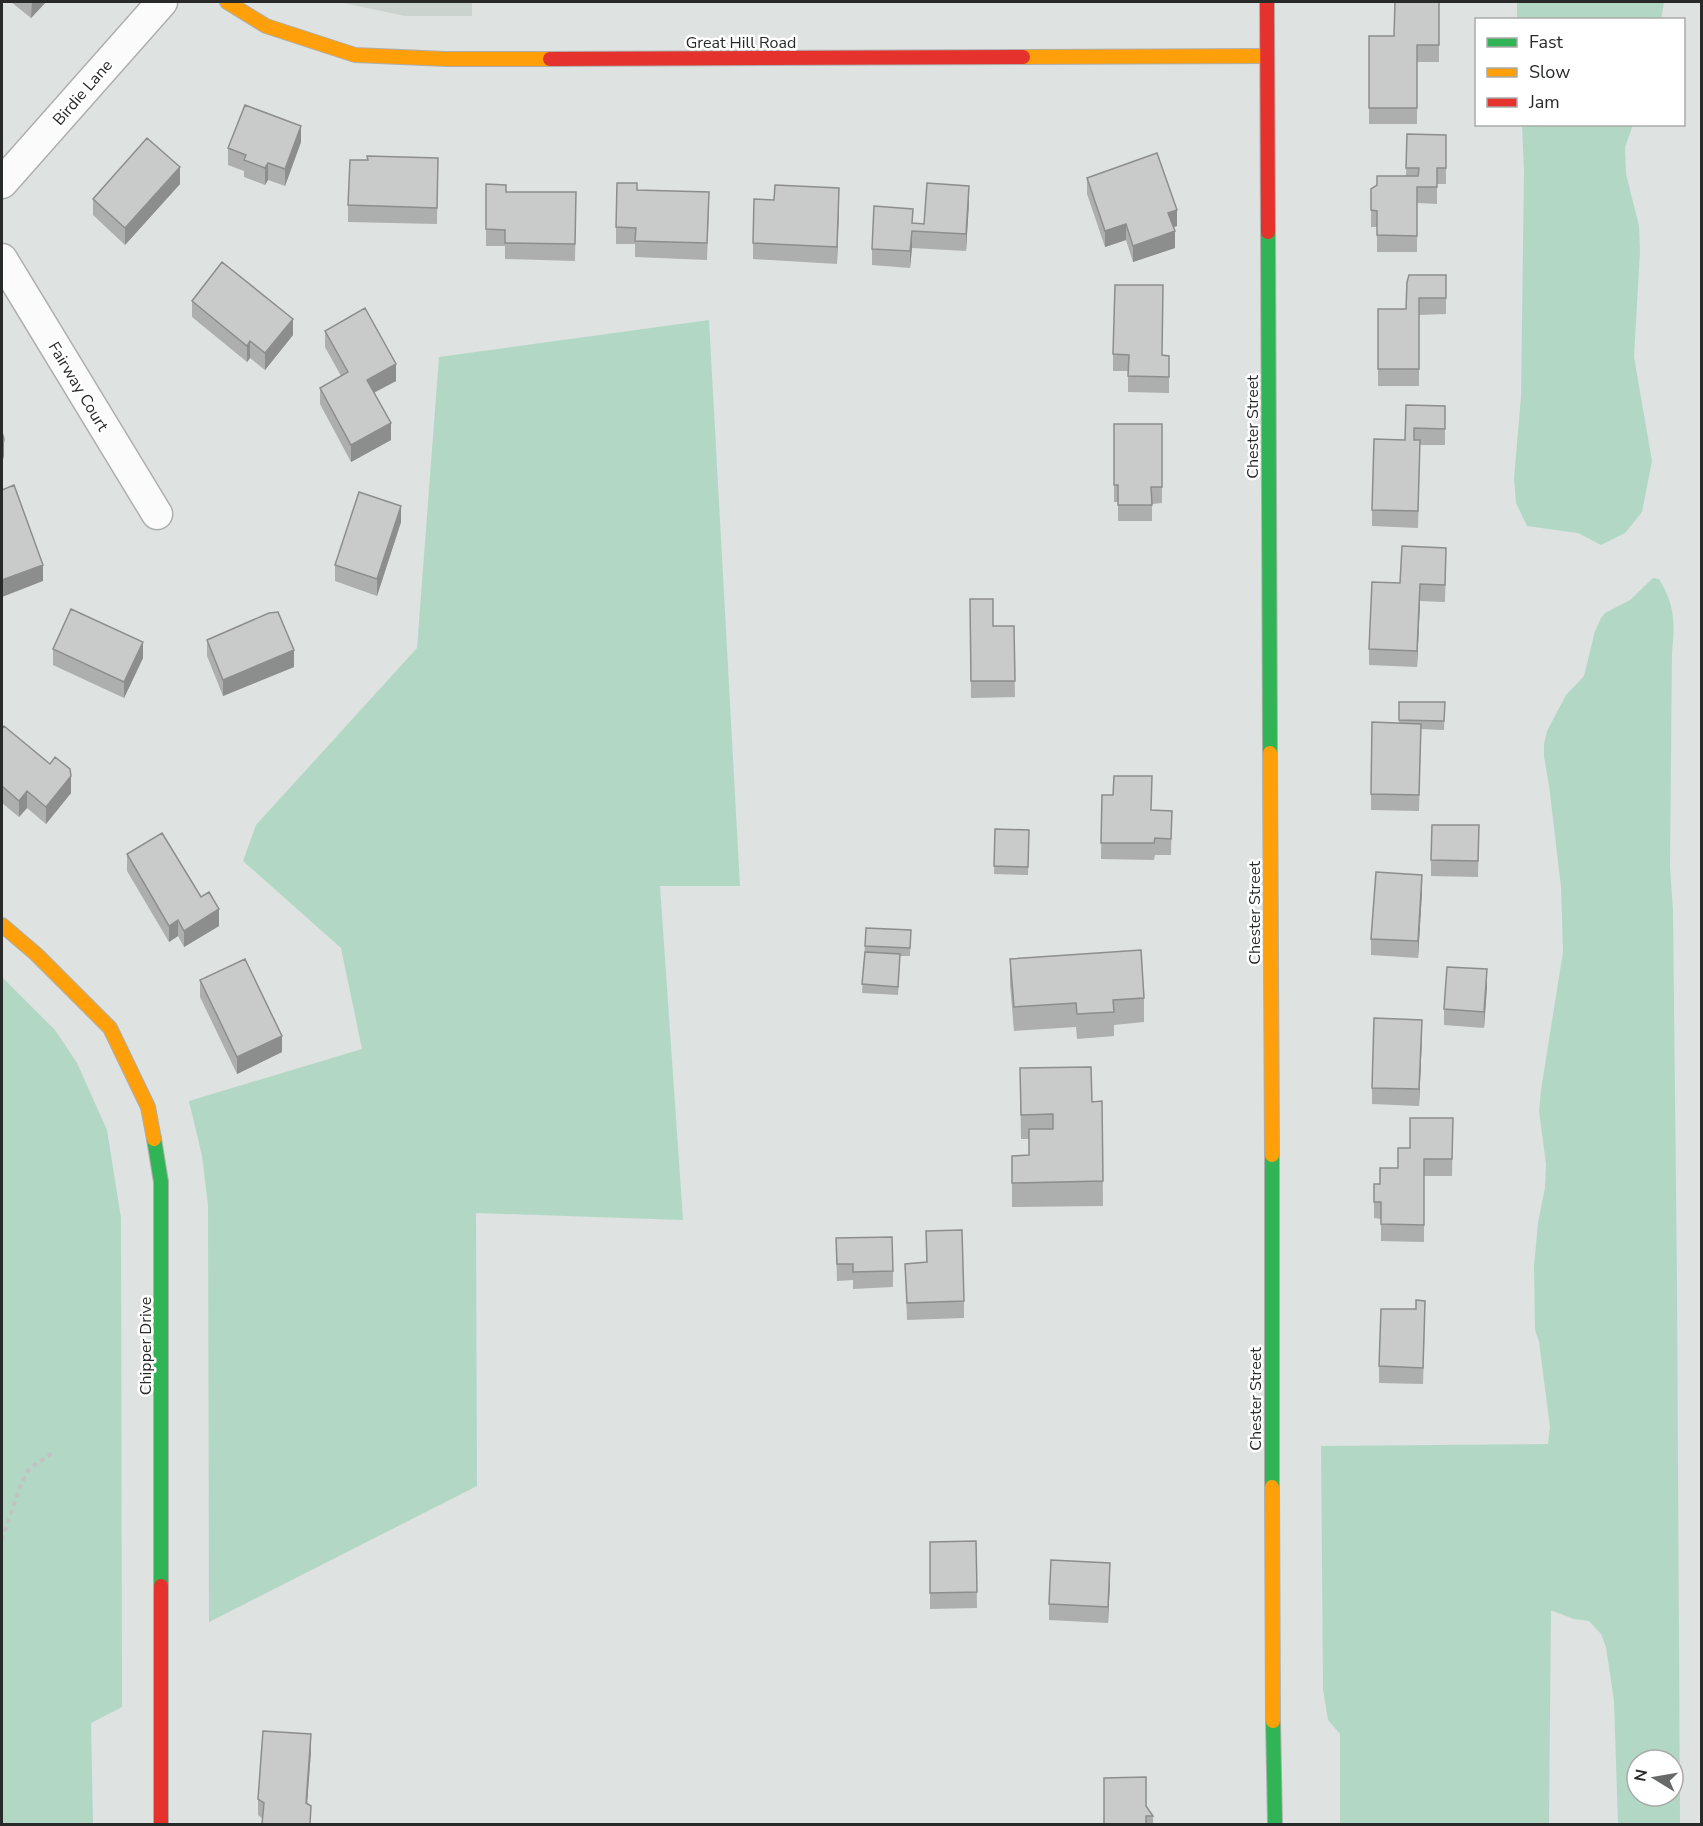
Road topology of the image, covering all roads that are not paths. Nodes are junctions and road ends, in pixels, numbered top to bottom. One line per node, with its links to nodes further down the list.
1 (162, 2): 5 (street, Birdie Lane)
2 (227, 2): 4 (street, Great Hill Road)
3 (1267, 2): 4 (street, Chester Street)
4 (1267, 56): 10 (street, Chester Street)
5 (2, 183)
6 (2, 259): 7 (street, Fairway Court)
7 (157, 514)
8 (2, 925): 9 (street, Chipper Drive)
9 (161, 1824)
10 (1275, 1824)

